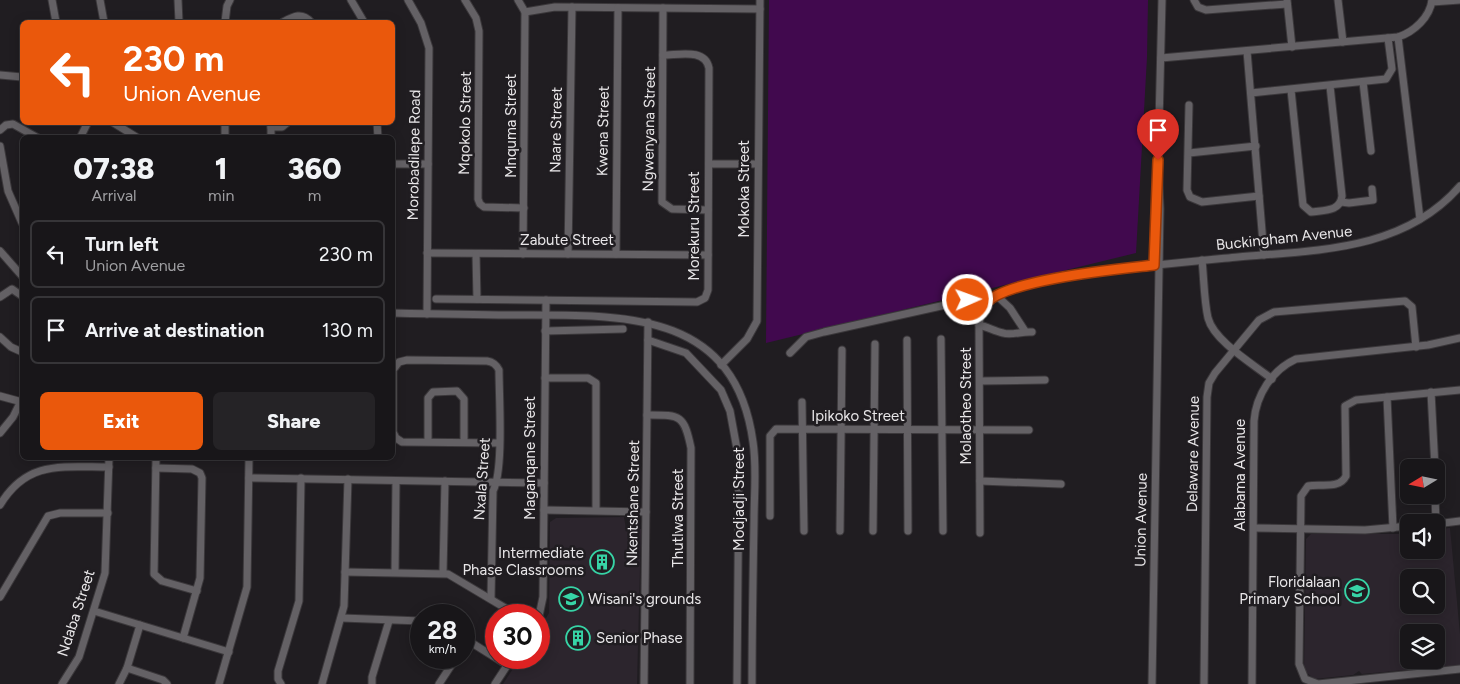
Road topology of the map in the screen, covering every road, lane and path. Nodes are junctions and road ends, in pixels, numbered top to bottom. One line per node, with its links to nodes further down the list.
1 (52, 0): 24 (street)
2 (100, 0): 25 (street)
3 (178, 0): 26 (street)
4 (230, 0): 27 (street)
5 (351, 0): 30 (street)
6 (408, 0): 58 (street, Morobadilepe Road)
7 (465, 0): 66 (street, Mqokolo Street)
8 (518, 0): 23 (street)
9 (730, 0): 21 (street)
10 (760, 0): 22 (street, Mokoka Street)
11 (1162, 0): 37 (street, Union Avenue)
12 (1194, 0): 16 (street)
13 (1338, 0): 33 (street)
14 (1460, 0): 15 (street)
15 (1432, 1): 31 (street)
16 (1287, 2): 34 (street)
17 (630, 4): 19 (street); 20 (street)
18 (572, 7): 19 (street); 23 (street); 75 (street, Naare Street)
19 (618, 8): 76 (street, Kwena Street)
20 (663, 8): 21 (street); 36 (street, Ngwenyana Street)
21 (730, 9): 22 (street)
22 (760, 9): 60 (street, Mokoka Street)
23 (525, 12): 66 (street, Mnquma Street)
24 (56, 20)
25 (104, 20)
26 (179, 20)
27 (225, 20)
28 (287, 20): 29 (street)
29 (309, 20)
30 (363, 20)
31 (1398, 37): 32 (street); 40 (street)
32 (1388, 38): 33 (street); 39 (street)
33 (1343, 42): 34 (street)
34 (1292, 47): 35 (street)
35 (1247, 51): 37 (street); 45 (street)
36 (663, 55): 59 (street, Morekuru Street); 67 (street, Ngwenyana Street)
37 (1161, 58): 81 (street, Union Avenue)
38 (0, 75): 41 (street)
39 (1389, 76): 40 (street); 42 (street)
40 (1403, 77): 65 (street)
41 (20, 78)
42 (1363, 82): 43 (street); 55 (street)
43 (1330, 86): 44 (street); 64 (street)
44 (1291, 90): 45 (street); 64 (street)
45 (1251, 93): 54 (street)
46 (1189, 105): 56 (street)
47 (116, 125): 52 (street)
48 (271, 125): 49 (street)
49 (284, 125)
50 (0, 130): 51 (street)
51 (33, 135)
52 (131, 135)
53 (0, 146): 69 (street)
54 (1256, 146): 56 (street); 63 (street)
55 (1370, 151)
56 (1189, 152): 63 (street)
57 (395, 164): 58 (street)
58 (428, 164): 72 (street, Morobadilepe Road)
59 (709, 164): 60 (street); 67 (street, Morekuru Street)
60 (758, 164): 108 (street, Mokoka Street)
61 (1460, 186): 68 (street, Buckingham Avenue)
62 (1372, 189): 64 (street)
63 (1259, 196): 77 (street)
64 (1341, 202)
65 (1418, 202): 68 (street); 70 (street)
66 (524, 208): 74 (street, Mnquma Street)
67 (708, 210): 78 (street, Morekuru Street)
68 (1433, 210): 70 (street, Buckingham Avenue)
69 (20, 218)
70 (1420, 219): 77 (street, Buckingham Avenue)
71 (0, 251): 79 (street)
72 (427, 253): 73 (street, Zabute Street); 91 (street, Morobadilepe Road)
73 (476, 254): 74 (street, Zabute Street); 87 (street)
74 (523, 254): 75 (street, Zabute Street)
75 (568, 254): 76 (street, Zabute Street)
76 (616, 254): 78 (street, Zabute Street)
77 (1264, 254): 80 (street, Buckingham Avenue)
78 (708, 256): 88 (street, Morekuru Street)
79 (4, 260): 82 (street)
80 (1202, 260): 81 (street, Buckingham Avenue); 105 (street)
81 (1156, 265): 85 (street); 199 (street, Union Avenue)
82 (20, 274)
83 (20, 295): 84 (street)
84 (0, 296)
85 (997, 296): 89 (street); 94 (street)
86 (436, 299): 87 (street, Morekuru Street)
87 (477, 299): 88 (street, Morekuru Street)
88 (546, 300): 92 (street, Maganqane Street)
89 (986, 303): 94 (street, Molaotheo Street); 107 (street)
90 (395, 313): 91 (street, Modjadji Street)
91 (427, 314): 92 (street, Modjadji Street)
92 (545, 315): 93 (street, Modjadji Street); 96 (street, Maganqane Street)
93 (648, 322): 100 (street, Nkentshane Street); 108 (street, Modjadji Street)
94 (979, 325): 112 (street, Molaotheo Street)
95 (623, 330): 96 (street)
96 (545, 331): 110 (street, Maganqane Street)
97 (0, 338): 106 (street)
98 (1460, 338): 103 (street, Alabama Avenue)
99 (941, 339): 126 (street)
100 (648, 340): 121 (street, Nkentshane Street); 197 (street)
101 (907, 340): 125 (street)
102 (876, 344): 124 (street)
103 (1416, 347): 105 (street, Delaware Avenue); 111 (street, Alabama Avenue)
104 (842, 350): 123 (street)
105 (1235, 350): 111 (street); 200 (street, Delaware Avenue)
106 (20, 351)
107 (790, 352)
108 (721, 365): 198 (street, Modjadji Street)
109 (395, 366): 133 (street, Nxala Street)
110 (545, 378): 147 (street, Maganqane Street); 151 (street)
111 (1272, 379): 158 (street, Alabama Avenue)
112 (980, 380): 113 (street); 127 (street, Molaotheo Street)
113 (1045, 380)
114 (1460, 390): 115 (street)
115 (1431, 392): 117 (street); 134 (street)
116 (0, 396): 118 (street)
117 (1387, 397): 159 (street); 160 (street)
118 (20, 401)
119 (802, 402): 122 (street)
120 (20, 406): 129 (street)
121 (647, 416): 152 (street, Nkentshane Street); 196 (street, Thutlwa Street)
122 (804, 429): 123 (street, Ipikoko Street); 154 (street, Ipikoko Street); 162 (street)
123 (842, 429): 124 (street, Ipikoko Street); 163 (street)
124 (874, 429): 125 (street, Ipikoko Street); 164 (street)
125 (908, 429): 126 (street, Ipikoko Street); 161 (street)
126 (942, 429): 127 (street, Ipikoko Street); 165 (street)
127 (980, 430): 128 (street, Ipikoko Street); 144 (street, Molaotheo Street)
128 (1029, 430)
129 (0, 433)
130 (395, 436): 131 (street, Nxala Street)
131 (428, 441): 132 (street); 132 (street)
132 (464, 441): 133 (street)
133 (498, 443): 146 (street, Nxala Street)
134 (1435, 459)
135 (109, 460): 138 (street, Ndaba Street)
136 (156, 460): 139 (street)
137 (249, 460): 140 (street)
138 (109, 467): 149 (street); 153 (street, Ndaba Street)
139 (156, 468): 170 (street); 170 (street)
140 (249, 478): 141 (street); 181 (street)
141 (301, 478): 142 (street); 190 (street)
142 (348, 479): 143 (street); 167 (street)
143 (396, 481): 145 (street); 168 (street)
144 (980, 481): 148 (street); 166 (street, Molaotheo Street)
145 (445, 482): 146 (street); 169 (street)
146 (497, 482): 147 (street); 172 (street, Nxala Street)
147 (544, 483): 150 (street, Maganqane Street)
148 (1061, 484)
149 (0, 505)
150 (544, 510): 151 (street); 174 (street, Maganqane Street)
151 (596, 510): 152 (street)
152 (646, 512): 195 (street, Nkentshane Street)
153 (108, 513): 171 (street); 175 (street, Ndaba Street)
154 (770, 516)
155 (1460, 522): 156 (street)
156 (1445, 523)
157 (1400, 527): 159 (street)
158 (1254, 528): 160 (street); 201 (street, Alabama Avenue)
159 (1393, 528): 160 (street)
160 (1300, 529): 185 (street)
161 (908, 530)
162 (804, 531)
163 (840, 531)
164 (873, 531)
165 (943, 531)
166 (980, 533)
167 (345, 572): 168 (street); 176 (street)
168 (395, 572): 169 (street)
169 (443, 573): 172 (street)
170 (197, 591): 180 (street)
171 (0, 597)
172 (491, 598): 173 (street)
173 (500, 604)
174 (542, 604)
175 (94, 611): 179 (street); 186 (street, Ndaba Street)
176 (342, 618): 177 (street); 191 (street)
177 (388, 621): 178 (street); 192 (street)
178 (410, 621)
179 (140, 625): 180 (street); 182 (street)
180 (183, 638): 181 (street)
181 (229, 652): 189 (street)
182 (127, 668): 187 (street); 188 (street)
183 (449, 669): 193 (street)
184 (505, 669): 194 (street)
185 (1460, 669)
186 (62, 684)
187 (119, 684)
188 (167, 684)
189 (219, 684)
190 (281, 684)
191 (322, 684)
192 (372, 684)
193 (439, 684)
194 (495, 684)
195 (644, 684)
196 (690, 684)
197 (737, 684)
198 (752, 684)
199 (1152, 684)
200 (1204, 684)
201 (1252, 684)

